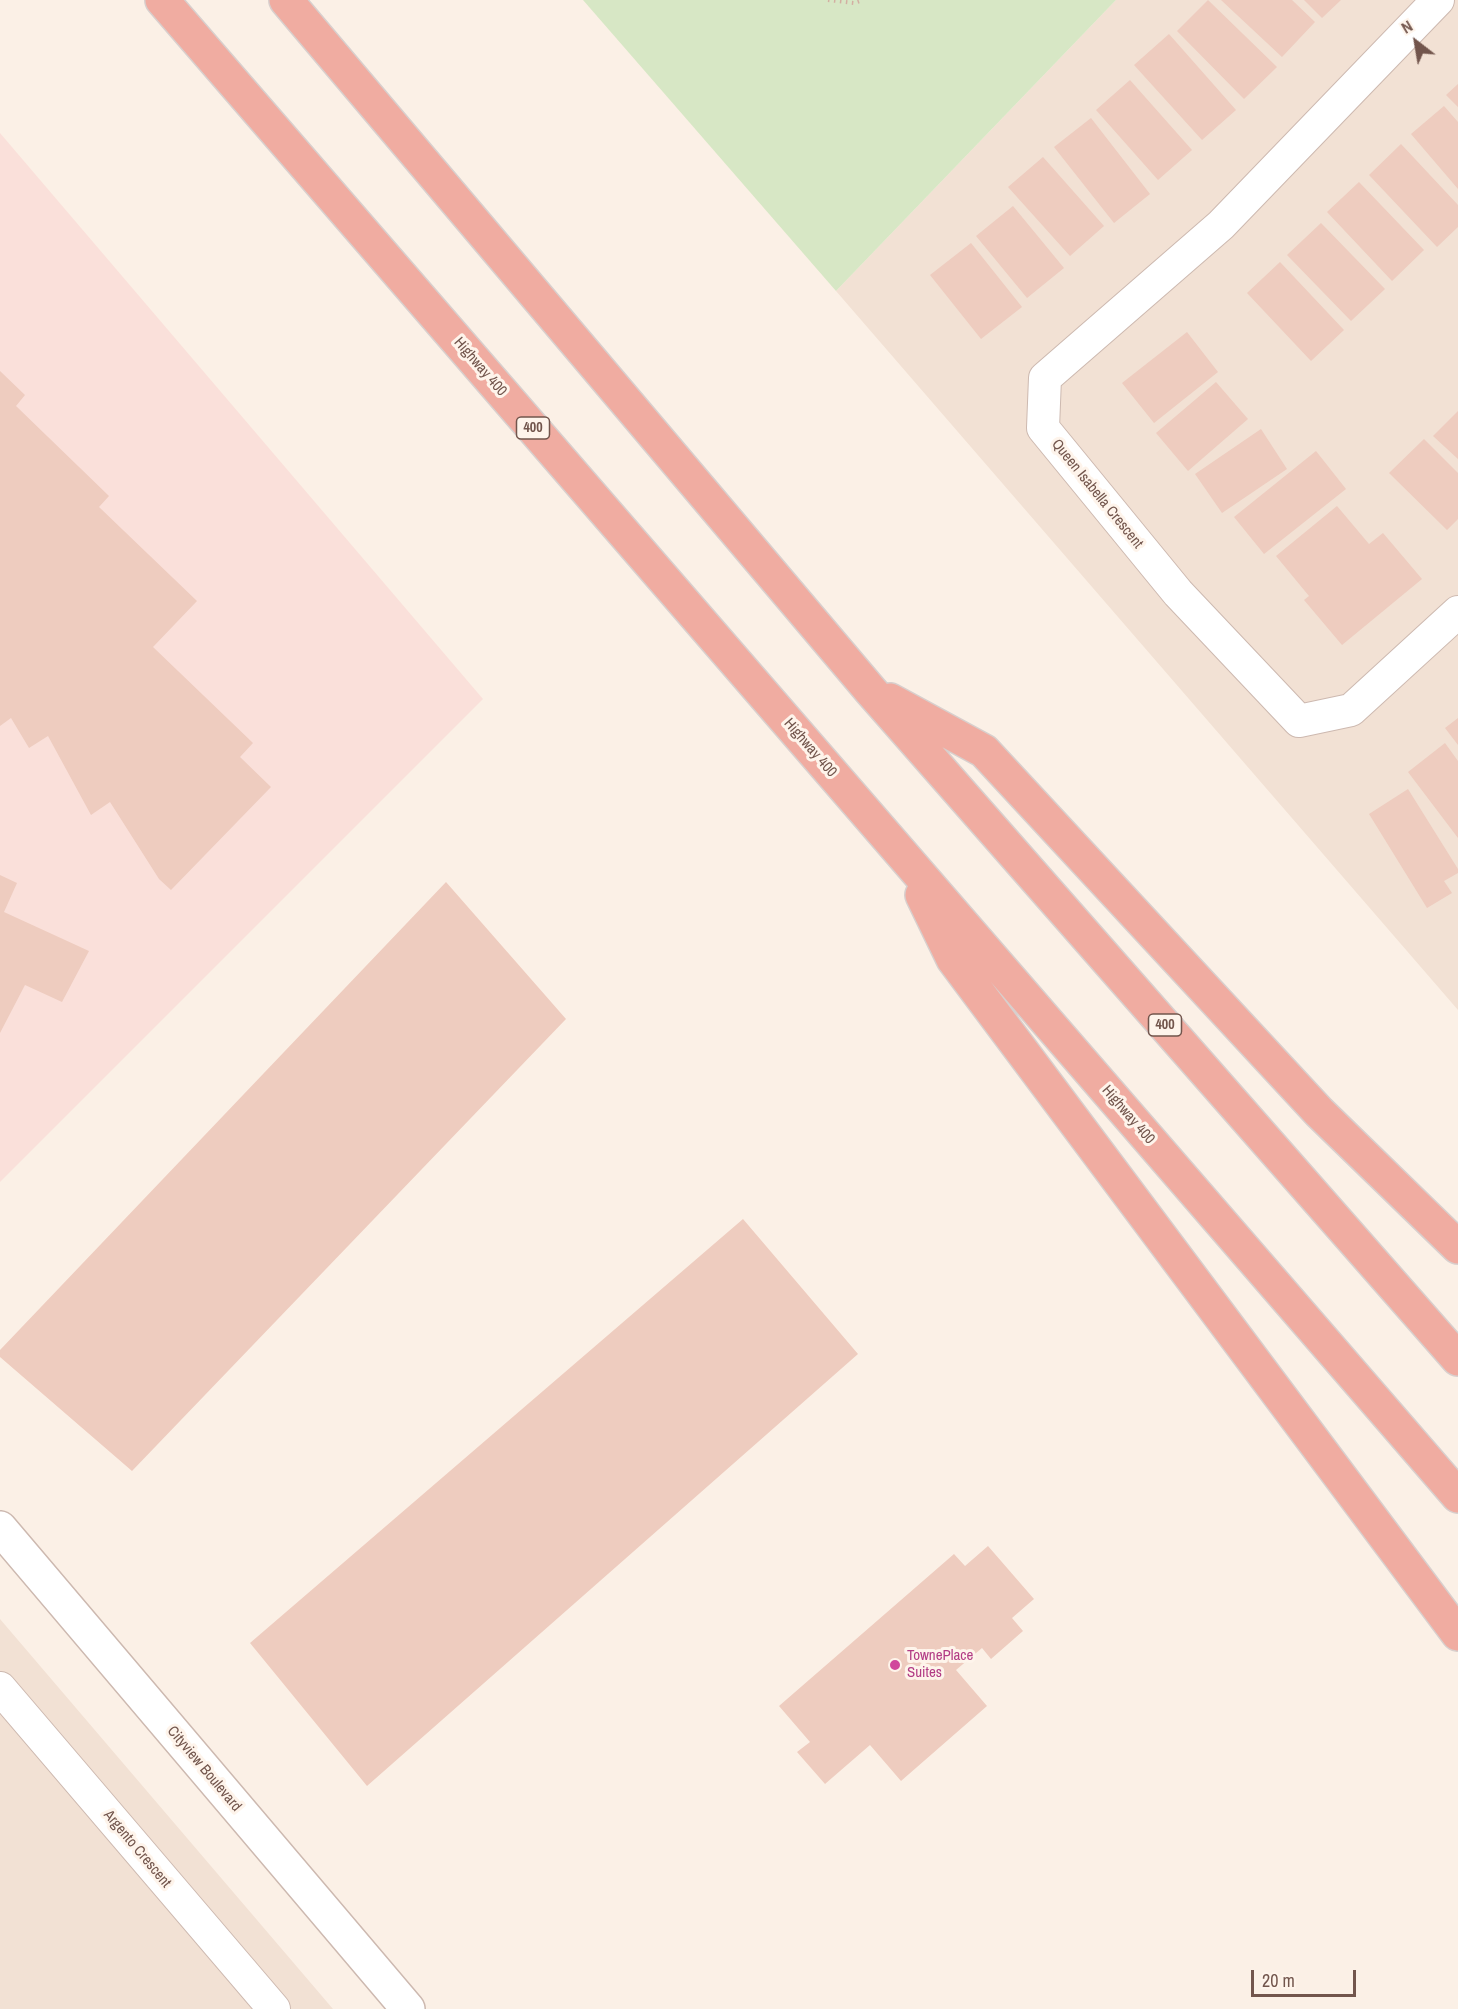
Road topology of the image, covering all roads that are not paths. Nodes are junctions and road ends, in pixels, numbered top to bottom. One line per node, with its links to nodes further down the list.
1 (162, 0): 6 (highway, Highway 400 / 400)
2 (286, 0): 5 (highway, 400)
3 (1438, 0): 4 (street, Queen Isabella Crescent)
4 (1458, 612)
5 (872, 691): 7 (highway); 8 (highway, 400)
6 (903, 856): 9 (highway, Highway 400 / 400); 11 (highway)
7 (1458, 1247)
8 (1458, 1359)
9 (1458, 1496)
10 (0, 1528): 14 (street, Cityview Boulevard)
11 (1458, 1634)
12 (0, 1688): 13 (street, Argento Crescent)
13 (274, 2009)
14 (408, 2009)

